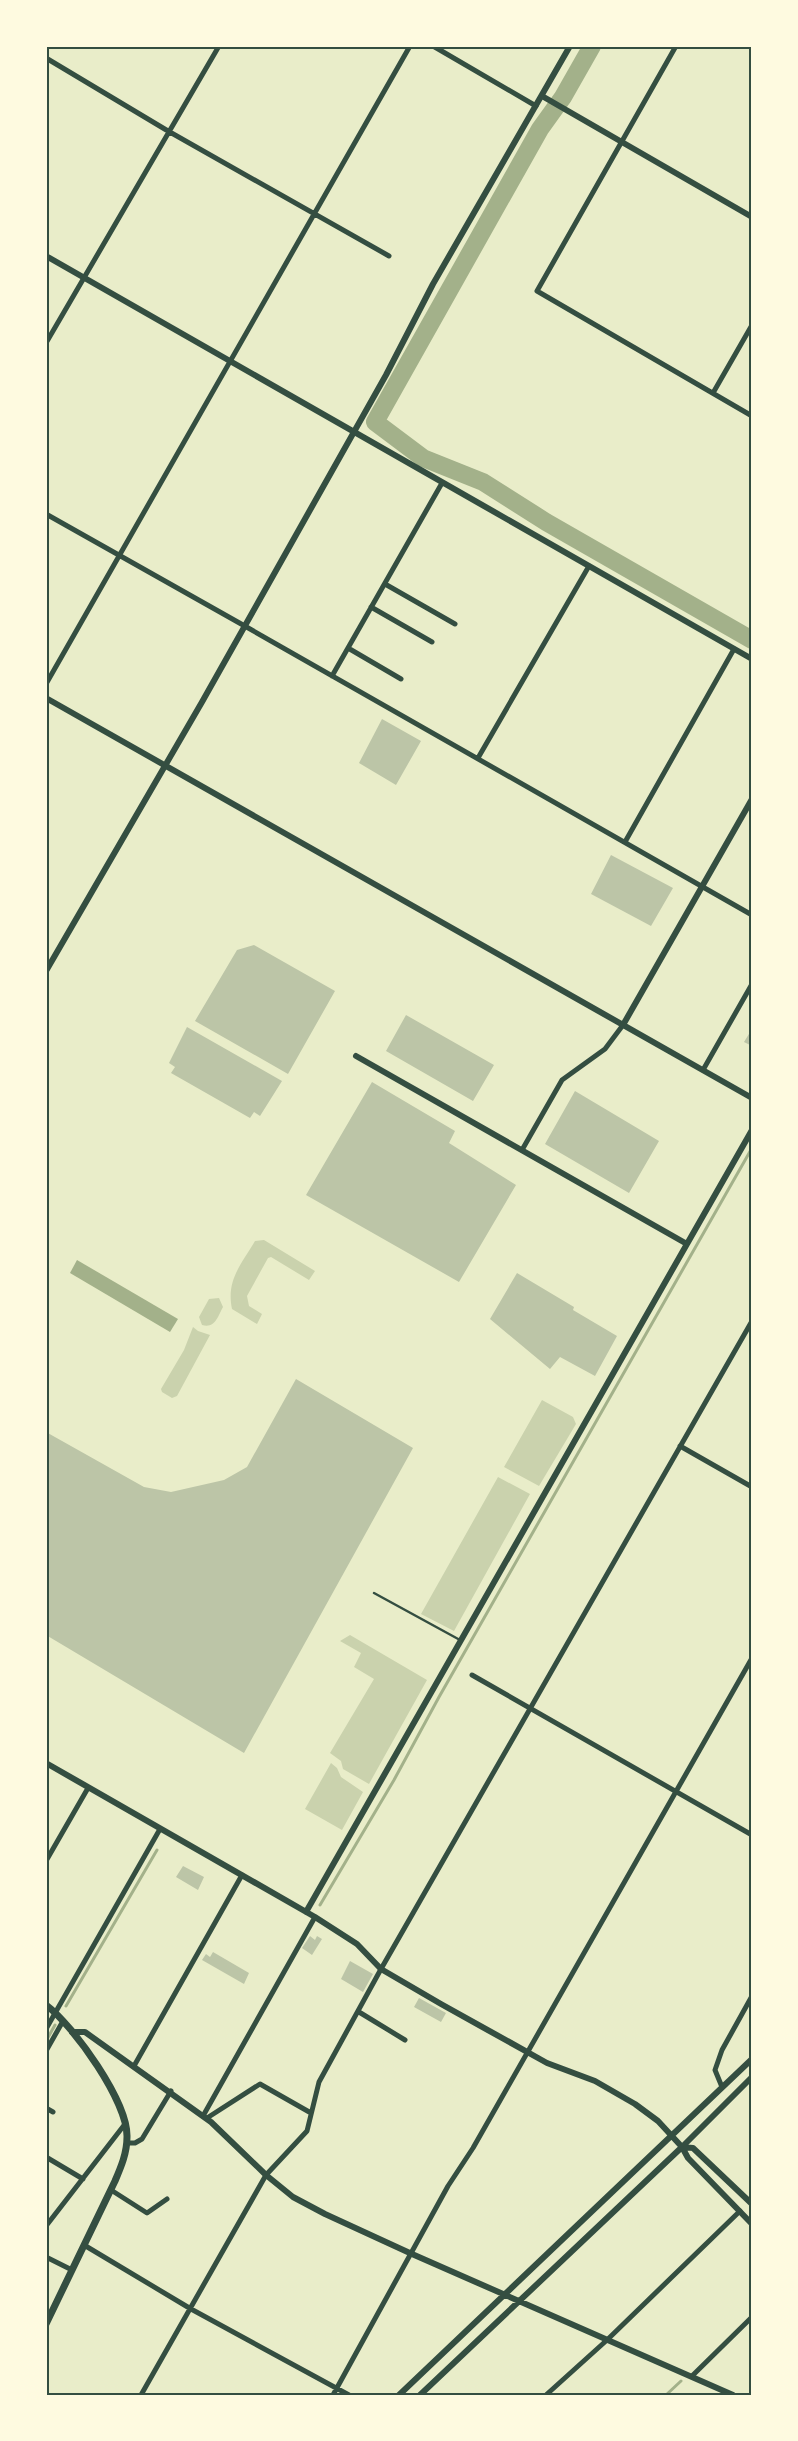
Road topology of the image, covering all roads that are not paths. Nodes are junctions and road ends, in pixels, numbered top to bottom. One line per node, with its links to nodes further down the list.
1 (219, 46): 9 (street)
2 (410, 46): 11 (street)
3 (433, 46): 8 (street)
4 (570, 46): 7 (street)
5 (676, 46): 10 (street)
6 (46, 58): 9 (street)
7 (542, 96): 8 (street); 10 (street)
8 (536, 106): 21 (street)
9 (168, 131): 11 (street); 15 (street)
10 (620, 142): 12 (street); 19 (street)
11 (314, 214): 14 (street); 18 (street)
12 (752, 217)
13 (46, 256): 15 (street)
14 (388, 256)
15 (84, 278): 17 (street); 18 (street)
16 (752, 325): 19 (street)
17 (46, 343)
18 (230, 361): 21 (street); 24 (street)
19 (713, 393): 20 (street)
20 (752, 416)
21 (354, 432): 22 (street); 29 (street)
22 (442, 482): 25 (street); 26 (street)
23 (46, 514): 24 (street)
24 (119, 554): 29 (street); 36 (street)
25 (589, 566): 32 (street); 38 (street)
26 (384, 584): 27 (street); 28 (street)
27 (371, 607): 30 (street); 31 (street)
28 (455, 624)
29 (247, 627): 34 (street); 39 (street)
30 (432, 642)
31 (348, 648): 34 (street); 35 (street)
32 (734, 649): 33 (street); 41 (street)
33 (752, 659)
34 (332, 676): 38 (street)
35 (401, 679)
36 (46, 684)
37 (46, 698): 39 (street)
38 (478, 758): 41 (street)
39 (165, 766): 44 (street); 46 (street)
40 (752, 800): 42 (street)
41 (625, 842): 42 (street)
42 (702, 886): 43 (street); 46 (street)
43 (752, 915)
44 (46, 971)
45 (752, 984): 48 (street)
46 (623, 1025): 48 (street); 51 (street)
47 (356, 1056): 51 (street)
48 (703, 1070): 49 (street)
49 (752, 1098)
50 (752, 1130): 52 (street)
51 (522, 1150): 52 (street)
52 (687, 1244): 57 (street)
53 (752, 1321): 54 (street)
54 (680, 1446): 55 (street); 60 (street)
55 (752, 1487)
56 (374, 1592): 57 (lane)
57 (461, 1640): 68 (street)
58 (752, 1658): 63 (street)
59 (472, 1675): 60 (street)
60 (531, 1708): 63 (street); 70 (street)
61 (46, 1763): 62 (street)
62 (88, 1788): 64 (street); 66 (street)
63 (676, 1792): 65 (street); 80 (street)
64 (160, 1829): 67 (street); 73 (street)
65 (752, 1835)
66 (46, 1861)
67 (242, 1875): 68 (street); 82 (street)
68 (306, 1912): 69 (street)
69 (315, 1917): 70 (street); 89 (street)
70 (382, 1969): 74 (street); 80 (street)
71 (752, 1996): 84 (street)
72 (46, 2005): 73 (main road)
73 (56, 2012): 75 (main road); 76 (street)
74 (358, 2012): 78 (street); 88 (street)
75 (63, 2021): 77 (main road); 79 (street)
76 (46, 2029)
77 (72, 2032): 82 (street); 90 (main road)
78 (405, 2040)
79 (46, 2051)
80 (527, 2052): 91 (street); 104 (street)
81 (752, 2058): 84 (street)
82 (134, 2066): 85 (street)
83 (752, 2077): 93 (street)
84 (722, 2087): 91 (street)
85 (171, 2091): 89 (street); 92 (street)
86 (46, 2108): 87 (street)
87 (53, 2112)
88 (311, 2113): 89 (street); 95 (street)
89 (205, 2117): 95 (street)
90 (126, 2123): 92 (main road); 96 (street)
91 (671, 2135): 93 (street); 107 (street)
92 (127, 2143): 97 (main road)
93 (682, 2147): 99 (street); 100 (street); 108 (street)
94 (46, 2157): 96 (street)
95 (266, 2175): 104 (street); 109 (street)
96 (83, 2179): 102 (street)
97 (111, 2190): 98 (street); 103 (main road)
98 (167, 2199)
99 (751, 2202)
100 (740, 2211): 101 (street); 112 (street)
101 (752, 2224)
102 (46, 2226)
103 (84, 2245): 106 (main road); 109 (street)
104 (412, 2254): 107 (street); 114 (street)
105 (46, 2257): 106 (street)
106 (72, 2270): 111 (main road)
107 (505, 2295): 108 (street); 118 (street)
108 (519, 2301): 112 (street); 119 (street)
109 (190, 2309): 114 (street); 115 (street)
110 (752, 2317): 113 (street)
111 (46, 2324)
112 (607, 2340): 113 (street); 120 (street)
113 (692, 2376): 121 (street)
114 (336, 2389): 116 (street); 117 (street)
115 (141, 2395)
116 (333, 2395)
117 (349, 2395)
118 (398, 2395)
119 (420, 2395)
120 (546, 2395)
121 (733, 2395)

